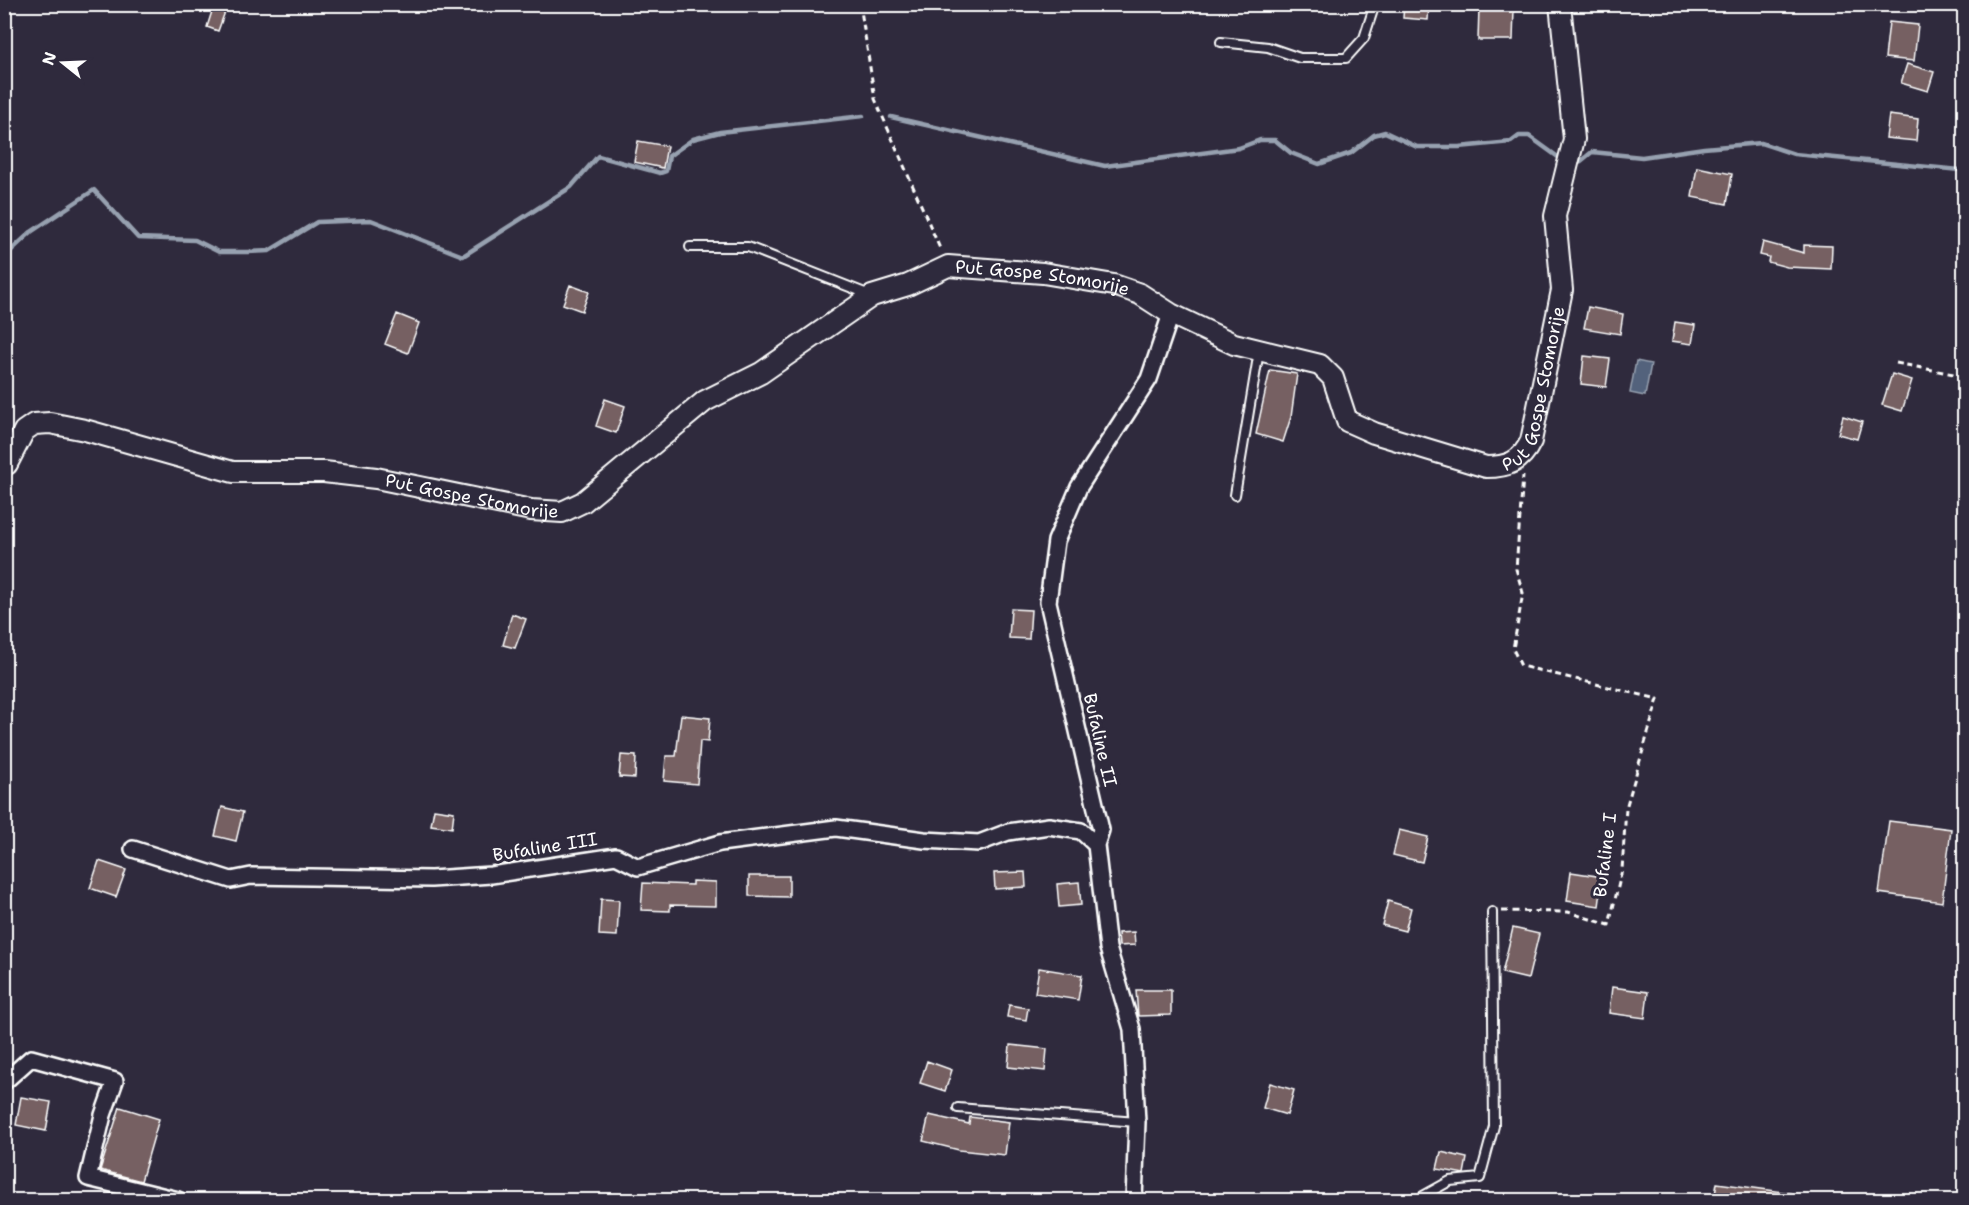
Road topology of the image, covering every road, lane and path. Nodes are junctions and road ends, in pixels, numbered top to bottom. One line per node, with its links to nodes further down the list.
1 (860, 4): 6 (path)
2 (1375, 4): 4 (lane)
3 (1560, 4): 12 (street, Put Gospe Stomorije)
4 (1221, 42)
5 (690, 247): 7 (lane)
6 (948, 266): 7 (street, Put Gospe Stomorije); 8 (street, Put Gospe Stomorije)
7 (872, 296): 13 (street, Put Gospe Stomorije)
8 (1171, 314): 9 (street, Put Gospe Stomorije); 15 (street, Bufaline II)
9 (1259, 350): 12 (street, Put Gospe Stomorije); 14 (lane)
10 (1896, 363): 11 (path)
11 (1965, 376)
12 (1525, 453): 17 (path, Bufaline I)
13 (6, 466)
14 (1235, 495)
15 (1096, 845): 16 (street, Bufaline III); 20 (street, Bufaline II)
16 (133, 849)
17 (1492, 912): 23 (lane)
18 (4, 1083): 21 (street)
19 (958, 1108): 20 (lane)
20 (1137, 1122): 22 (street, Bufaline II)
21 (178, 1200)
22 (1134, 1200)
23 (1422, 1200)

